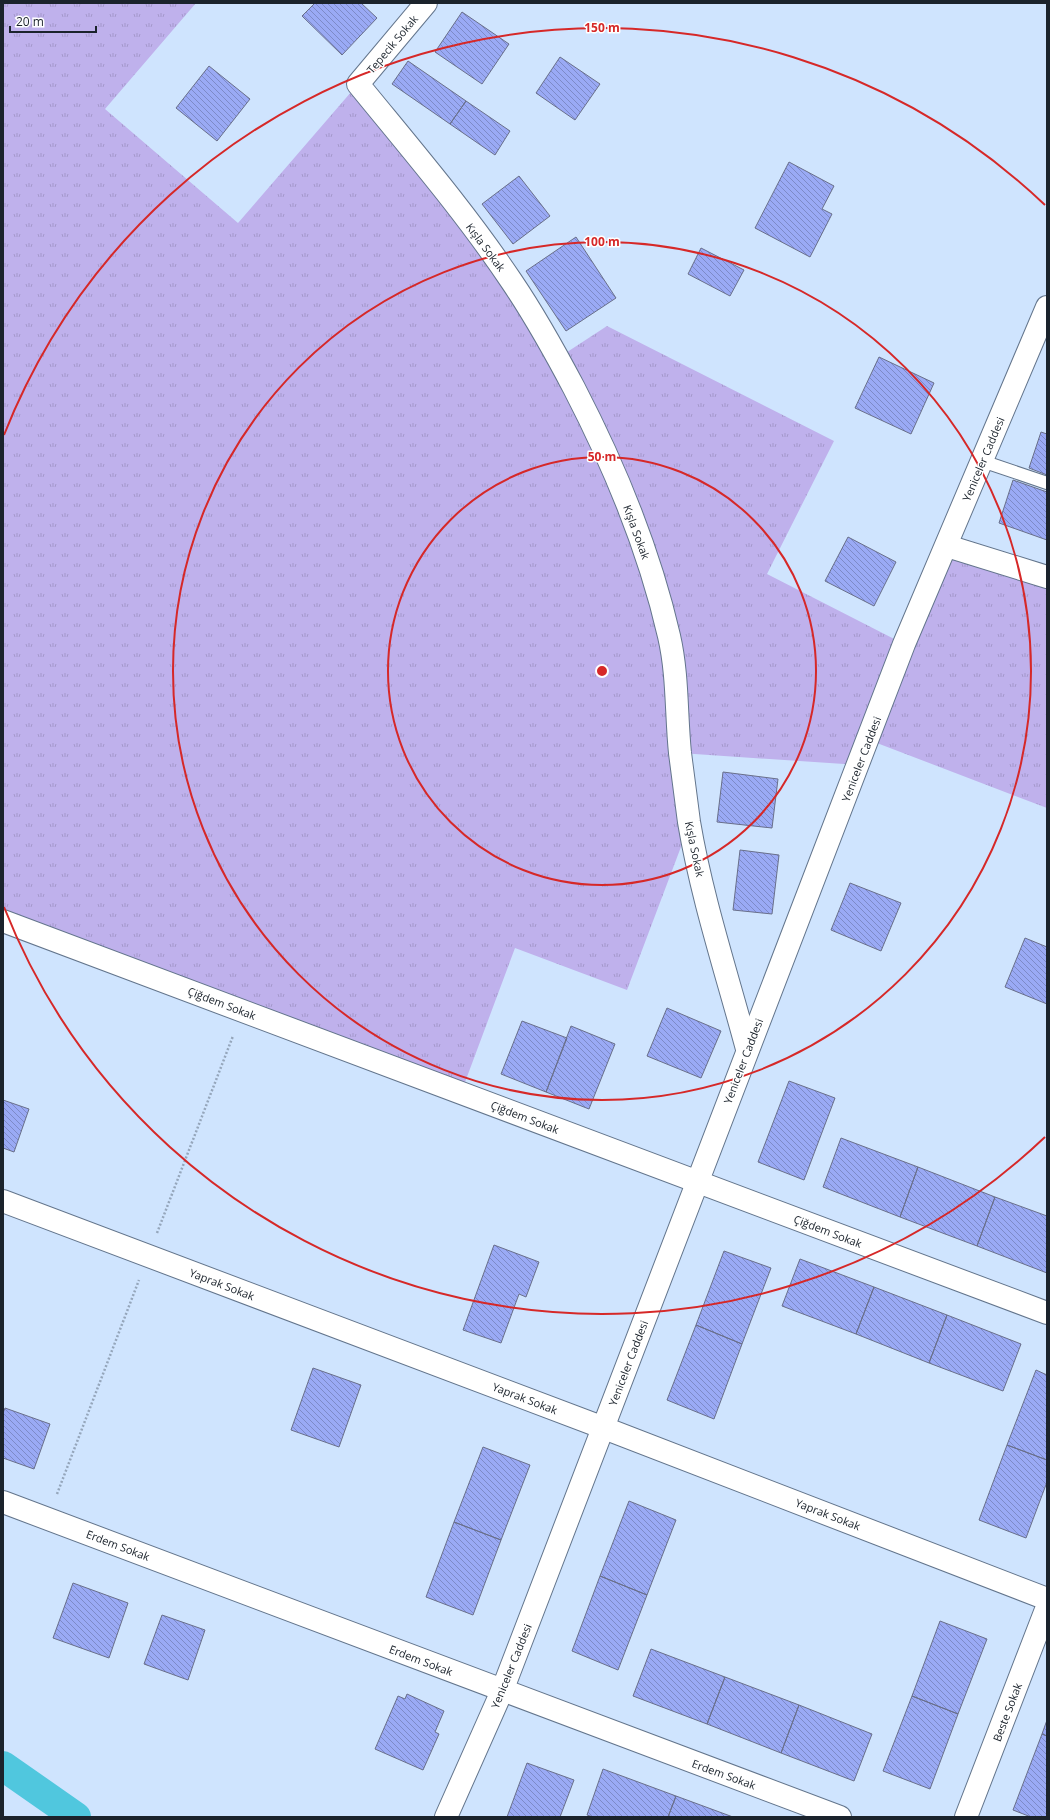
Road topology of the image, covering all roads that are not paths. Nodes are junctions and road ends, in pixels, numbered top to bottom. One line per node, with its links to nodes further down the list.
1 (426, 3): 2 (street, Tepecik Sokak)
2 (358, 84): 9 (street, Kışla Sokak)
3 (1047, 307): 4 (street, Yeniceler Caddesi)
4 (982, 461): 5 (lane); 6 (street, Yeniceler Caddesi)
5 (1047, 483)
6 (947, 546): 7 (street); 9 (street, Yeniceler Caddesi)
7 (1047, 577)
8 (3, 921): 10 (street, Çiğdem Sokak)
9 (747, 1049): 10 (street, Yeniceler Caddesi)
10 (697, 1182): 12 (street, Çiğdem Sokak); 13 (street, Yeniceler Caddesi)
11 (3, 1201): 13 (street, Yaprak Sokak)
12 (1047, 1313)
13 (604, 1428): 15 (street, Yaprak Sokak); 17 (street, Yeniceler Caddesi)
14 (3, 1502): 17 (street, Erdem Sokak)
15 (1047, 1599)
16 (1047, 1607): 20 (street, Beste Sokak)
17 (502, 1691): 18 (street, Yeniceler Caddesi); 19 (street, Erdem Sokak)
18 (446, 1817)
19 (840, 1817)
20 (966, 1817)

